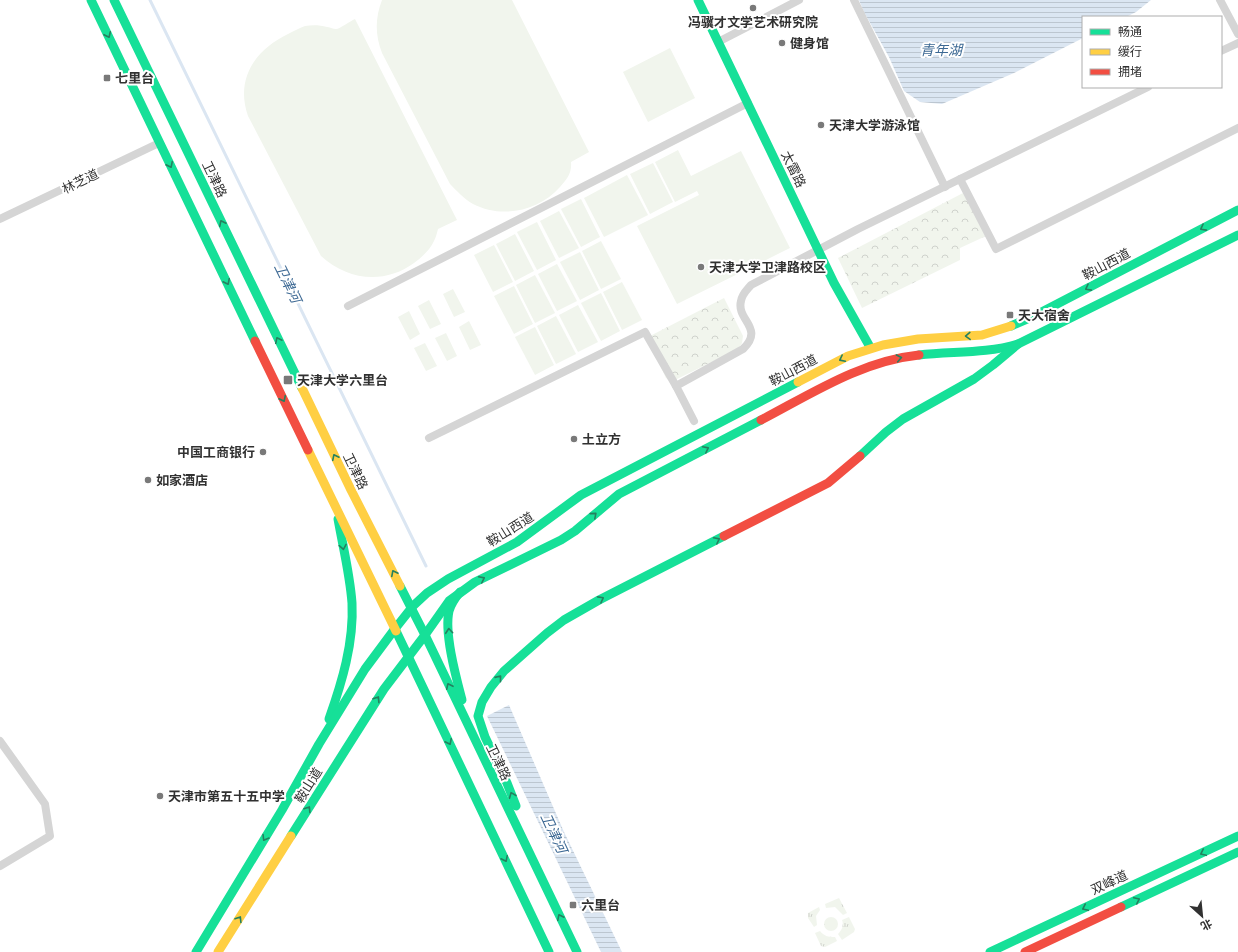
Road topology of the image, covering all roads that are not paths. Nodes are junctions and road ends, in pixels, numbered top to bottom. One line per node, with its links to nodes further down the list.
1 (91, 0): 14 (main road, one-way to 14)
2 (114, 0): 29 (main road, 卫津路, one-way to 2)
3 (698, 0): 8 (main road, 太雷路)
4 (799, 0): 8 (street)
5 (854, 0): 16 (street)
6 (1220, 0): 7 (street)
7 (1238, 34)
8 (718, 42): 12 (main road, 太雷路)
9 (1238, 43): 10 (street)
10 (1222, 51)
11 (1146, 88): 15 (street)
12 (748, 103): 20 (main road, 太雷路); 21 (street)
13 (1238, 128): 15 (street)
14 (159, 142): 18 (street, 林芝道); 27 (main road, one-way to 27)
15 (960, 179): 16 (street)
16 (945, 187): 20 (street)
17 (1238, 210): 23 (main road, 鞍山西道, one-way to 23)
18 (0, 219)
19 (1238, 235): 22 (main road)
20 (818, 250): 23 (main road, 太雷路); 24 (street)
21 (348, 306)
22 (1018, 344): 28 (main road, one-way to 22); 37 (main road, one-way to 22)
23 (870, 347): 29 (main road, 鞍山西道, one-way to 29)
24 (676, 386): 25 (street); 26 (street)
25 (694, 421)
26 (429, 438)
27 (336, 509): 30 (main road); 35 (main road, one-way to 35)
28 (460, 592): 31 (main road); 33 (main road, one-way to 28)
29 (411, 608): 30 (main road, 鞍山西道); 31 (main road, 卫津路)
30 (394, 630): 32 (main road); 35 (main road, 鞍山道)
31 (425, 635): 32 (main road, 鞍山道); 33 (main road, 卫津路, one-way to 31)
32 (408, 656): 42 (main road, 鞍山道, one-way to 32); 43 (main road, one-way to 43)
33 (473, 737): 37 (main road, 卫津路)
34 (0, 741): 39 (street)
35 (319, 744): 41 (main road, 鞍山道, one-way to 41)
36 (1238, 836): 40 (main road, 双峰道, one-way to 40)
37 (525, 846): 44 (main road, 卫津路, one-way to 37)
38 (1238, 852): 46 (main road, one-way to 38)
39 (0, 866)
40 (1011, 948): 45 (main road, 双峰道)
41 (196, 952)
42 (218, 952)
43 (550, 952)
44 (577, 952)
45 (990, 952)
46 (1025, 952)

